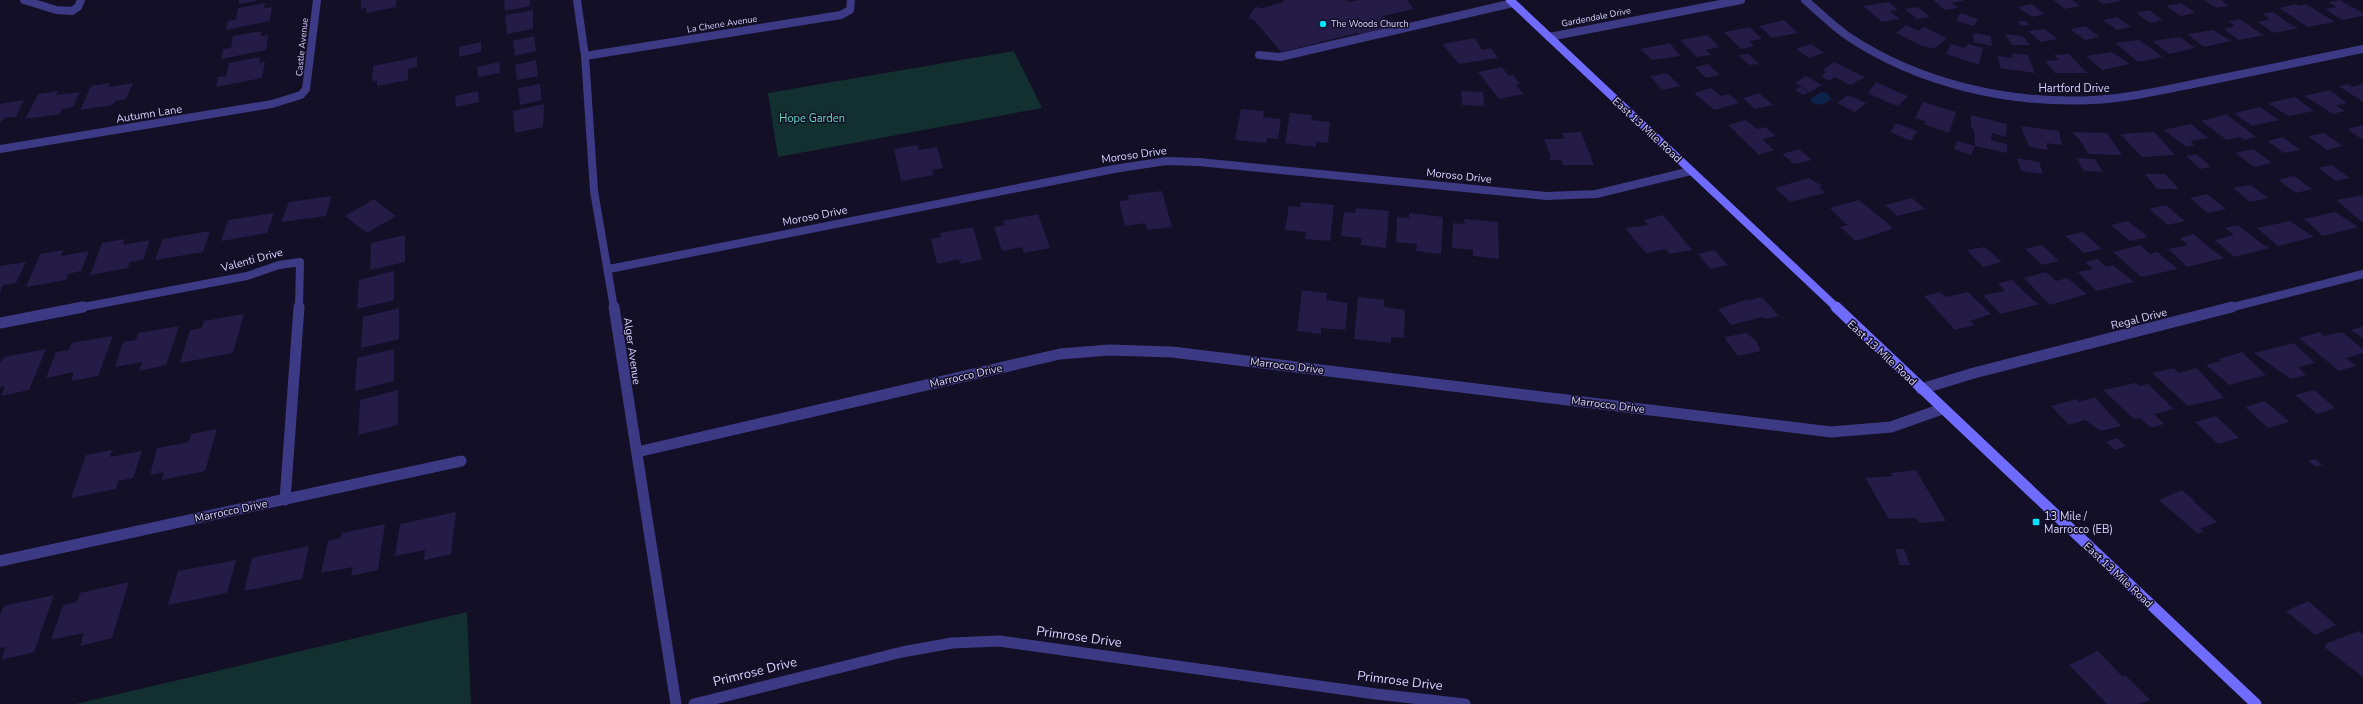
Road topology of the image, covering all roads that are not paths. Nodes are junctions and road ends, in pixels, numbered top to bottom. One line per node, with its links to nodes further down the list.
1 (24, 0): 2 (street)
2 (81, 0)
3 (317, 0): 13 (street, Castle Avenue)
4 (576, 0): 12 (street, Alger Avenue)
5 (851, 0): 12 (street, La Chene Avenue)
6 (1741, 0): 9 (street, Gardendale Drive)
7 (1805, 0): 10 (street, Hartford Drive)
8 (1511, 2): 9 (main road, East 13 Mile Road); 11 (street)
9 (1550, 37): 15 (main road, East 13 Mile Road)
10 (2363, 49)
11 (1259, 55)
12 (585, 56): 16 (street, Alger Avenue)
13 (301, 95): 14 (street, Autumn Lane)
14 (0, 149)
15 (1691, 171): 16 (street, Moroso Drive); 19 (main road, East 13 Mile Road)
16 (609, 269): 21 (street, Alger Avenue)
17 (2363, 274): 19 (street, Regal Drive)
18 (0, 324): 23 (street, Valenti Drive)
19 (1921, 389): 20 (main road, East 13 Mile Road)
20 (1942, 409): 21 (street, Marrocco Drive); 28 (main road, East 13 Mile Road)
21 (637, 452): 25 (street, Alger Avenue)
22 (461, 461): 23 (street, Marrocco Drive)
23 (285, 500): 24 (street, Marrocco Drive)
24 (0, 561)
25 (676, 704)
26 (694, 704): 27 (street, Primrose Drive)
27 (1465, 704)
28 (2256, 704)

